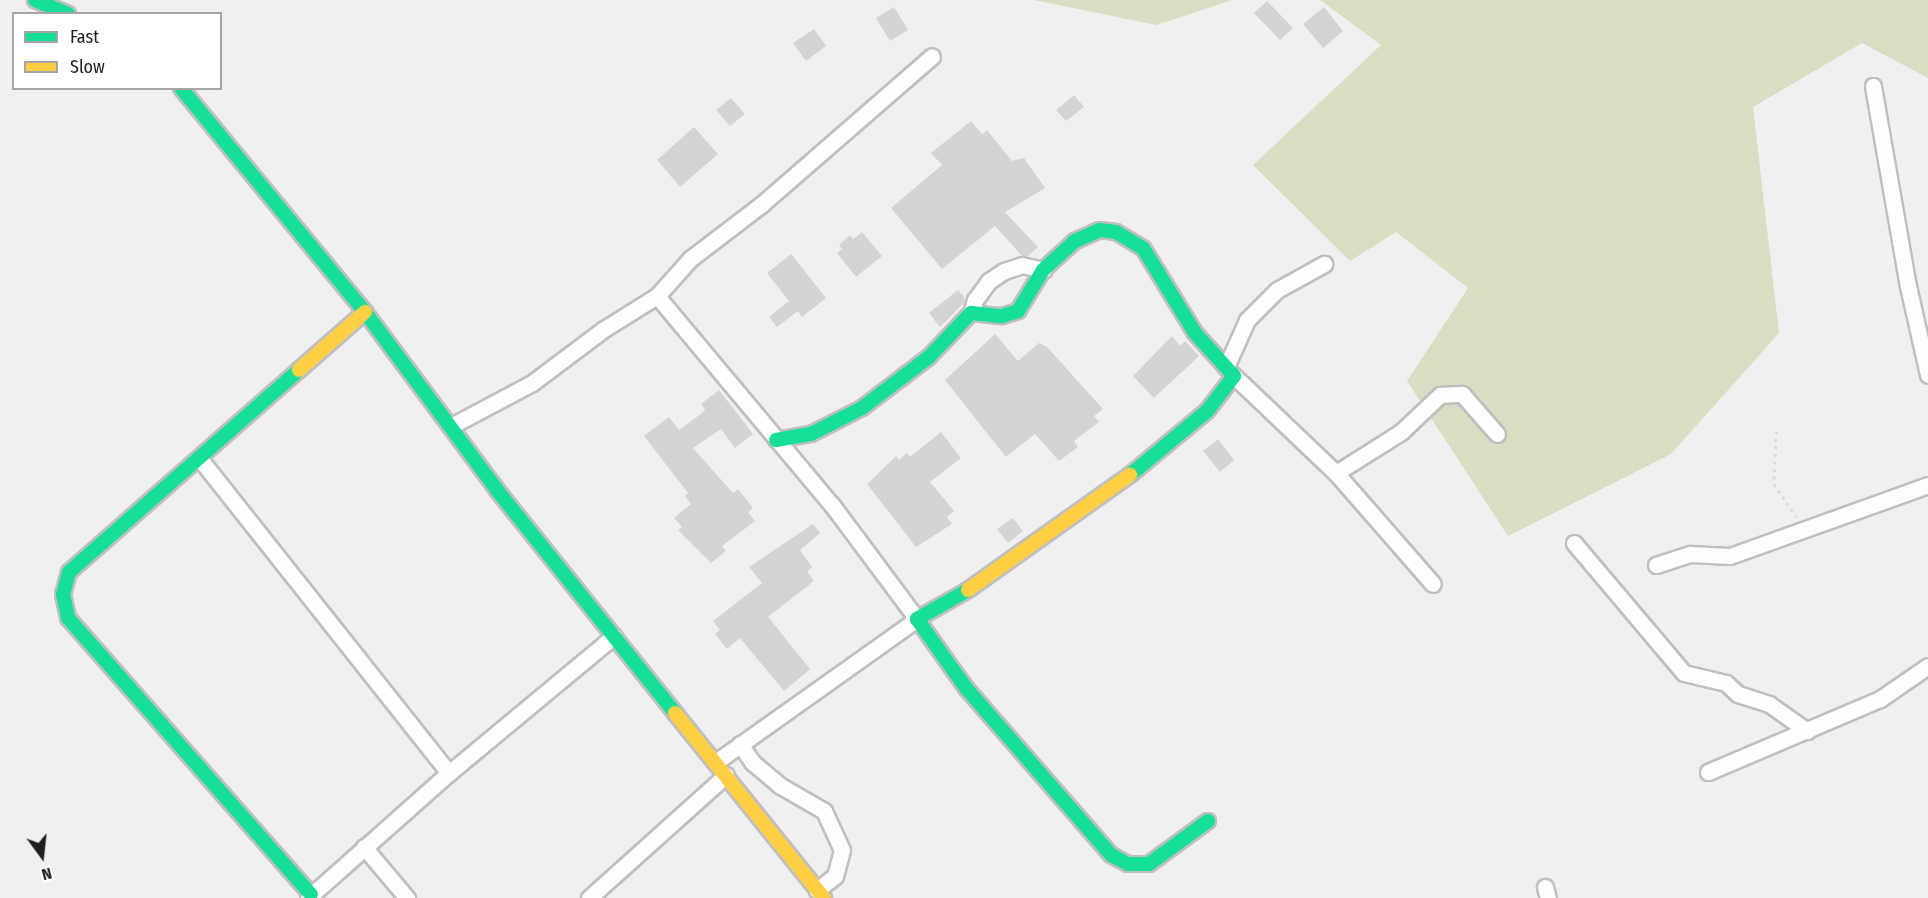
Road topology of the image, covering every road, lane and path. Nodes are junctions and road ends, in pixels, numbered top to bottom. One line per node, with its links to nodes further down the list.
1 (35, 0): 2 (street)
2 (63, 12)
3 (932, 56): 8 (street)
4 (1874, 86): 12 (street)
5 (183, 90): 9 (street)
6 (1324, 264): 11 (street)
7 (1043, 270): 10 (street); 10 (street); 11 (street)
8 (657, 296): 13 (street); 17 (street)
9 (365, 312): 13 (street); 18 (street)
10 (971, 313): 15 (street)
11 (1230, 371): 20 (street); 26 (street)
12 (1928, 375)
13 (451, 426): 27 (street)
14 (1776, 431): 22 (path)
15 (812, 434): 17 (street); 19 (street)
16 (1497, 434): 20 (street)
17 (776, 440): 19 (street)
18 (201, 459): 32 (street); 38 (street)
19 (792, 460): 26 (street)
20 (1336, 473): 25 (street)
21 (1928, 485): 22 (street)
22 (1808, 529): 24 (street)
23 (1574, 543): 29 (street)
24 (1656, 565)
25 (1433, 584)
26 (916, 619): 30 (street); 35 (street)
27 (614, 636): 31 (street); 32 (street)
28 (1928, 666): 29 (street)
29 (1807, 731): 33 (street)
30 (740, 744): 31 (street); 37 (street)
31 (716, 762): 34 (street)
32 (449, 772): 36 (street)
33 (1708, 772)
34 (726, 775): 37 (street); 40 (street)
35 (1208, 821)
36 (364, 847): 38 (street); 39 (street)
37 (820, 894)
38 (310, 896)
39 (407, 898)
40 (589, 898)

